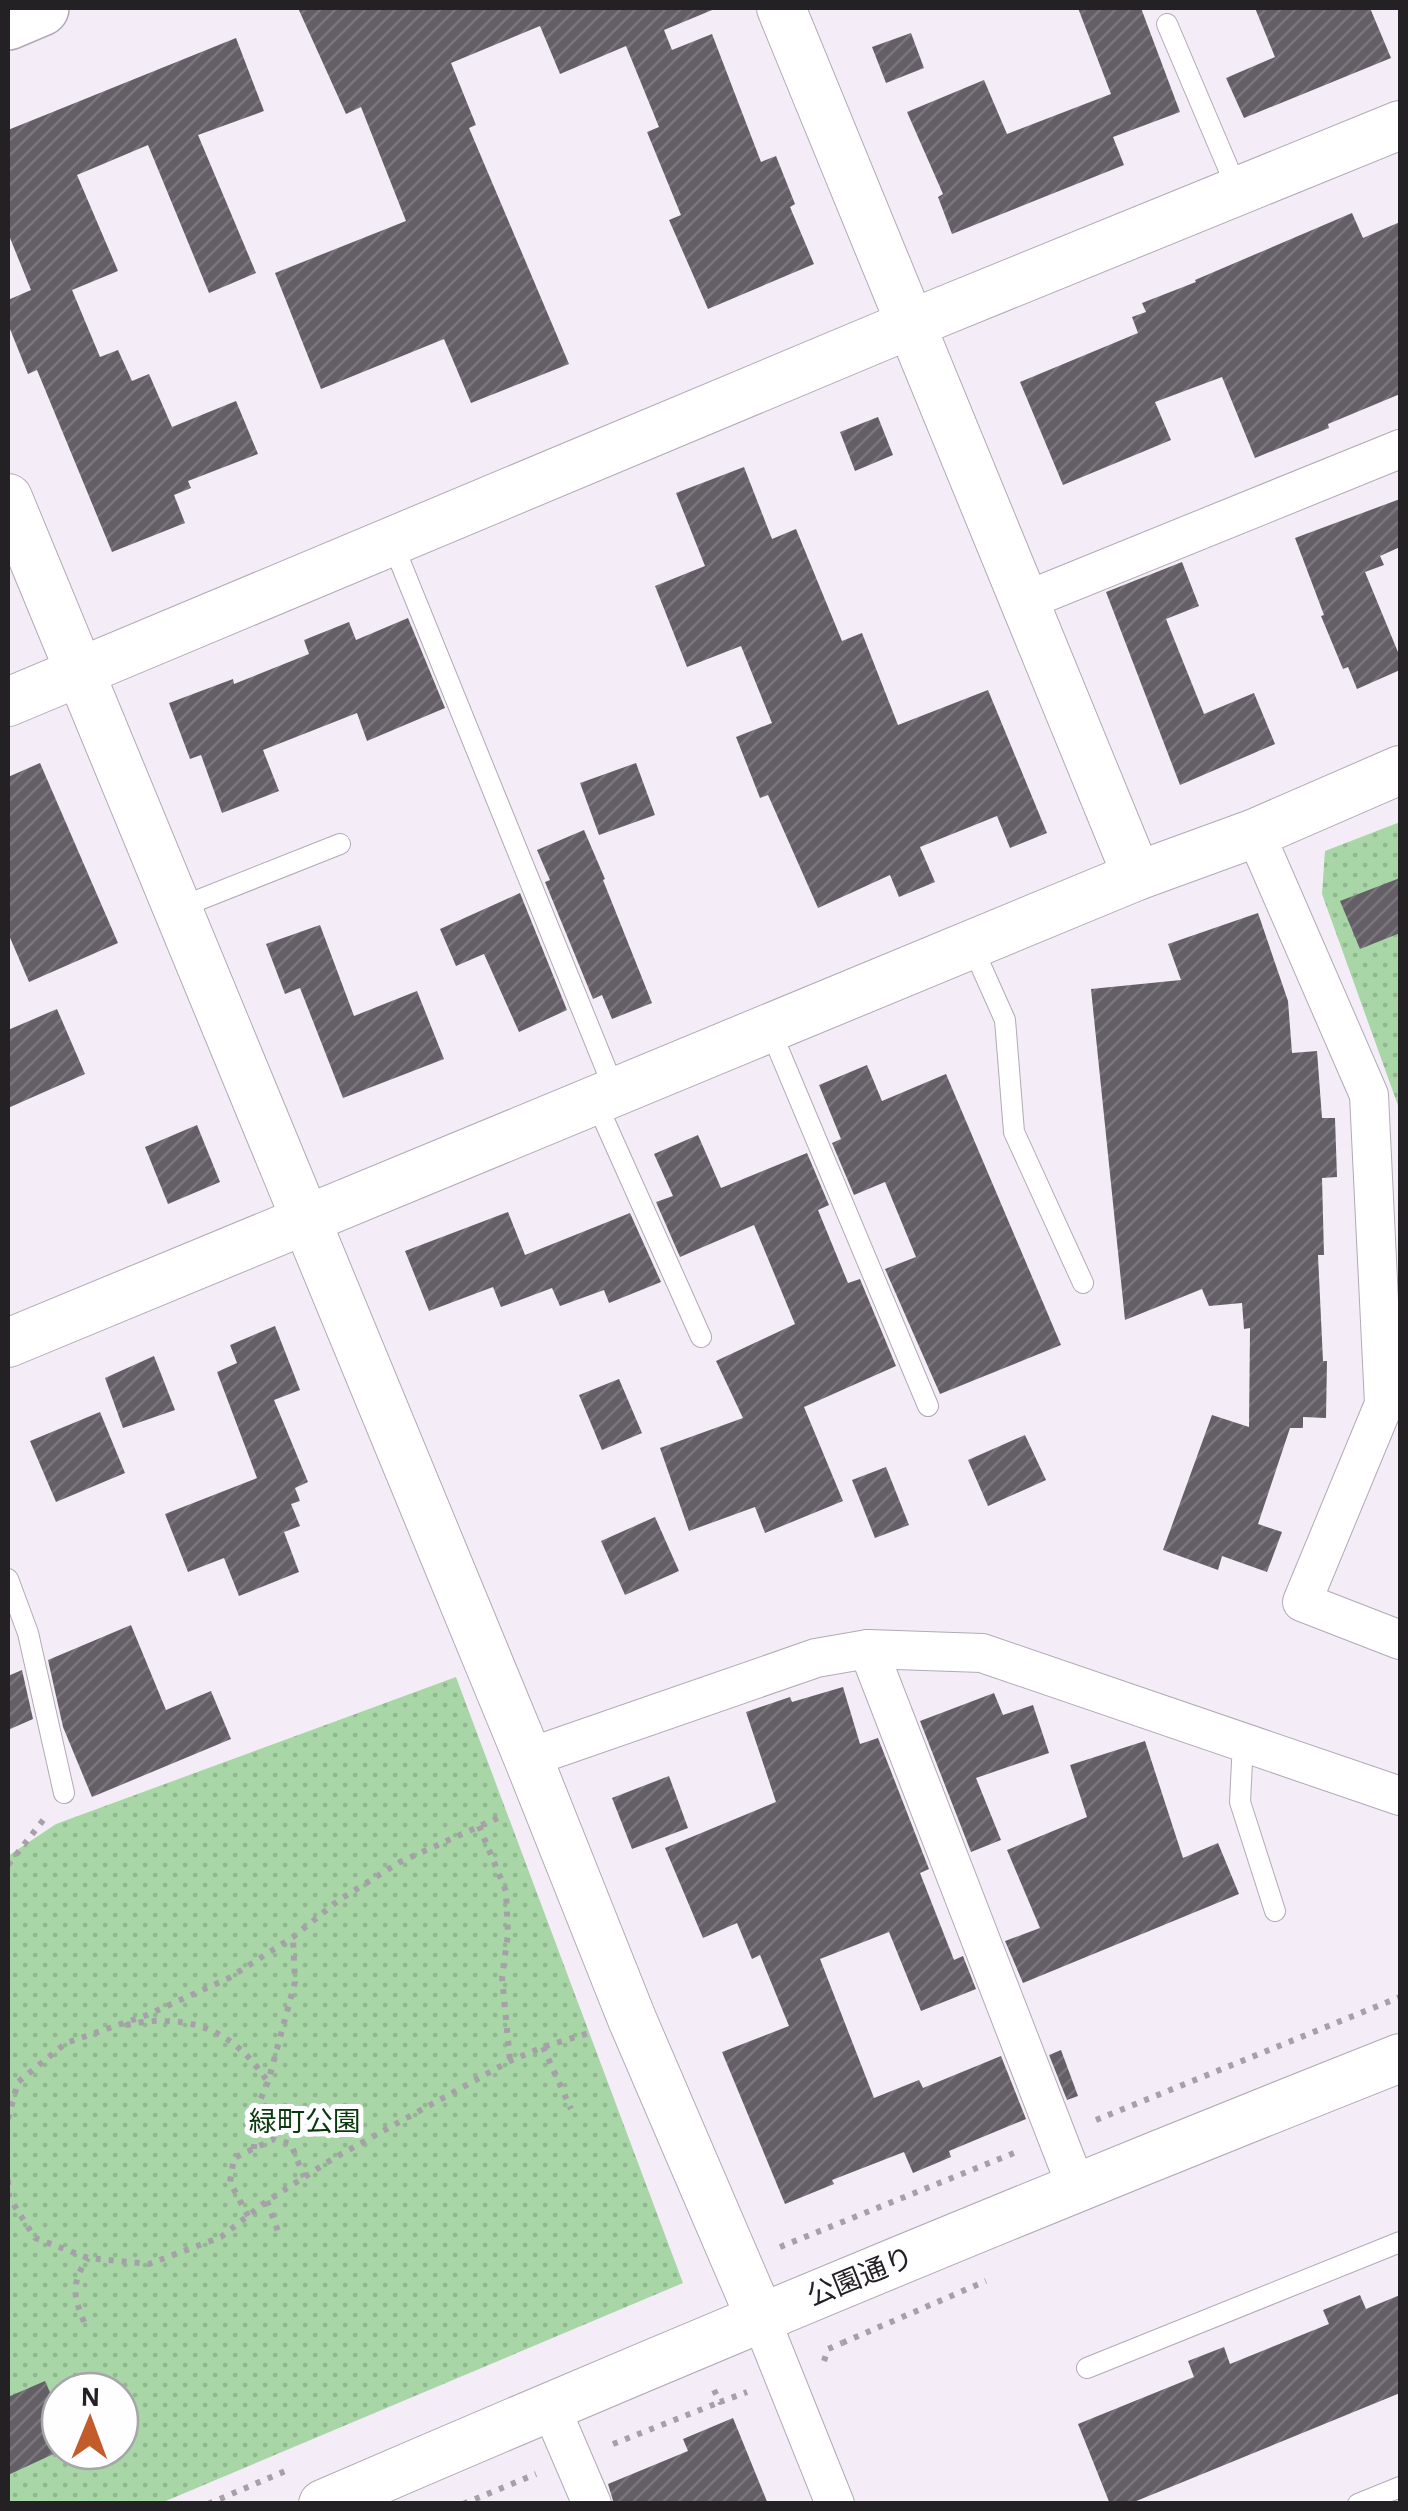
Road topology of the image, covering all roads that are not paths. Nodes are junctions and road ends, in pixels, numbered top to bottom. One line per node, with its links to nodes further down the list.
1 (42, 8): 3 (main road)
2 (782, 8): 7 (street)
3 (8, 22)
4 (1167, 24): 6 (lane)
5 (1400, 125): 6 (street)
6 (1238, 192): 7 (street)
7 (911, 324): 10 (street); 11 (street)
8 (1400, 449): 11 (street)
9 (8, 498): 12 (street)
10 (392, 542): 12 (street); 21 (lane)
11 (1025, 601): 17 (street)
12 (79, 673): 13 (street); 18 (street)
13 (8, 702)
14 (1400, 770): 15 (street)
15 (1254, 833): 17 (street); 28 (street)
16 (340, 844): 18 (lane)
17 (1137, 876): 19 (street)
18 (176, 909): 22 (street)
19 (971, 944): 20 (street); 23 (lane)
20 (769, 1028): 21 (street); 26 (lane)
21 (605, 1096): 22 (street); 24 (lane)
22 (305, 1220): 25 (street); 31 (street)
23 (1084, 1283)
24 (701, 1336)
25 (8, 1344)
26 (928, 1406)
27 (8, 1578): 32 (lane)
28 (1400, 1640)
29 (868, 1649): 30 (street); 31 (street); 36 (street)
30 (1243, 1742): 33 (street); 34 (lane)
31 (536, 1777): 38 (street)
32 (64, 1793)
33 (1400, 1796)
34 (1275, 1911)
35 (1400, 2058): 36 (street, 公園通り)
36 (1076, 2186): 38 (street, 公園通り)
37 (1400, 2242): 39 (lane)
38 (760, 2317): 40 (street, 公園通り); 44 (street)
39 (1088, 2368)
40 (550, 2406): 42 (street, 公園通り); 43 (street)
41 (1400, 2486): 45 (lane)
42 (322, 2504)
43 (592, 2504)
44 (835, 2504)
45 (1358, 2504)

